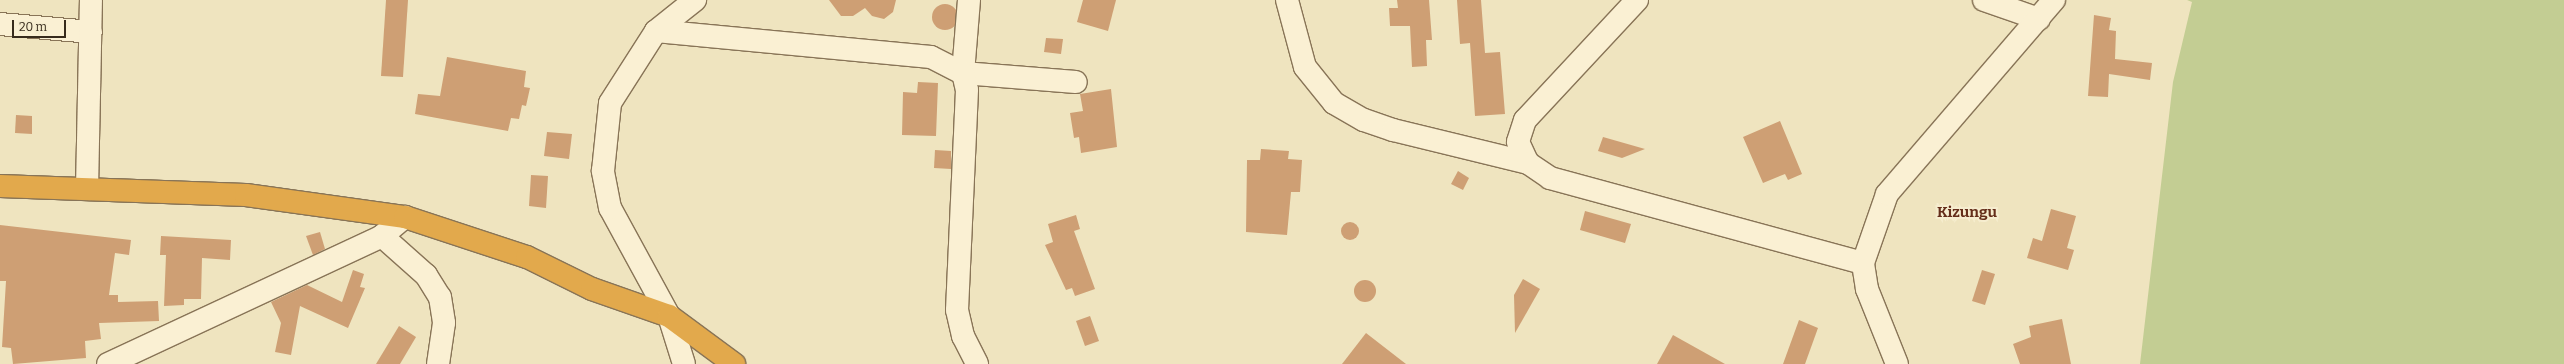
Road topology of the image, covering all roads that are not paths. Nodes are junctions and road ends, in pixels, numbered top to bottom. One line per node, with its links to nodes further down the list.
1 (91, 0): 11 (street)
2 (695, 0): 10 (street)
3 (968, 0): 12 (street)
4 (1287, 0): 14 (street)
5 (1637, 0): 14 (street)
6 (1984, 0): 8 (street)
7 (2054, 0): 8 (street)
8 (2039, 19): 19 (street)
9 (0, 24): 11 (street)
10 (656, 31): 12 (street); 20 (street)
11 (91, 32): 16 (street)
12 (963, 73): 13 (street); 25 (street)
13 (1076, 82)
14 (1528, 163): 19 (street)
15 (0, 186): 16 (highway)
16 (87, 190): 17 (highway)
17 (405, 217): 18 (street); 20 (highway)
18 (382, 236): 21 (street); 22 (street)
19 (1863, 263): 26 (street)
20 (669, 316): 23 (street); 24 (highway)
21 (108, 364)
22 (438, 364)
23 (684, 364)
24 (734, 364)
25 (977, 364)
26 (1897, 364)

